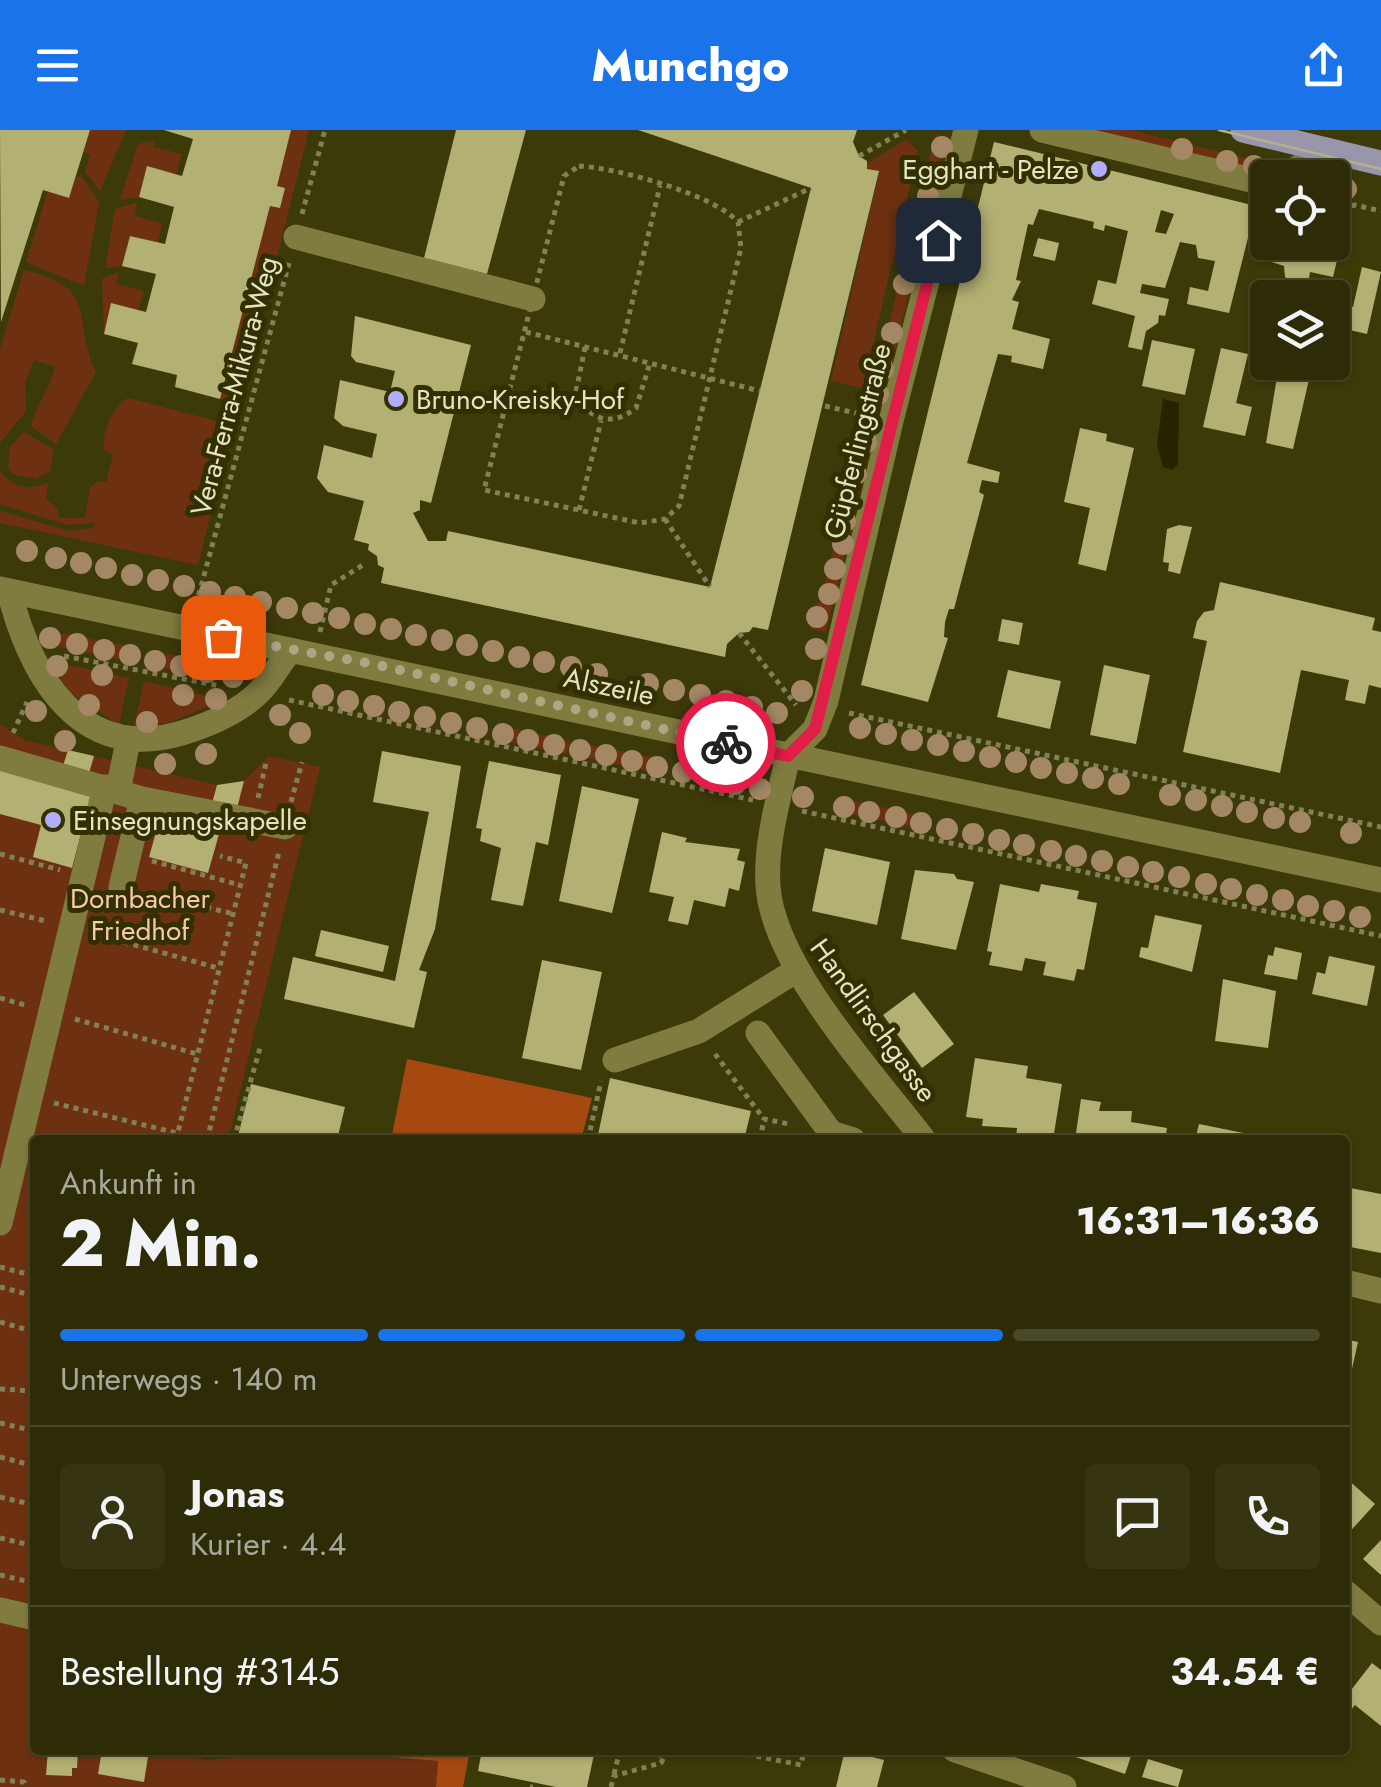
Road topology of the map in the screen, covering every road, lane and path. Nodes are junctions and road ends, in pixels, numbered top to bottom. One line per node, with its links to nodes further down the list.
1 (325, 130): 16 (path, Vera-Ferra-Mikura-Weg)
2 (906, 130): 7 (path)
3 (966, 130): 26 (street, Güpferlingstraße)
4 (1042, 130): 10 (street)
5 (1244, 130): 6 (main road)
6 (1326, 150): 8 (street); 9 (main road)
7 (860, 156)
8 (1310, 160)
9 (1381, 163)
10 (1250, 180)
11 (660, 186): 15 (path); 17 (path); 20 (path)
12 (811, 188): 15 (path)
13 (1350, 206): 14 (path)
14 (1381, 211)
15 (738, 222): 22 (path)
16 (296, 237): 17 (street); 32 (path, Vera-Ferra-Mikura-Weg)
17 (532, 300): 18 (path)
18 (524, 332): 19 (path); 27 (path)
19 (585, 346): 20 (path); 25 (path)
20 (619, 354): 21 (path)
21 (650, 363): 22 (path); 25 (path)
22 (710, 378): 23 (path); 28 (path)
23 (760, 391)
24 (825, 406): 26 (path)
25 (602, 420): 27 (path)
26 (891, 421): 39 (street, Güpferlingstraße)
27 (580, 510): 28 (path)
28 (665, 519): 30 (path)
29 (366, 563): 35 (path)
30 (710, 586)
31 (5, 590): 32 (street, Alszeile); 34 (street)
32 (190, 630): 35 (street, Alszeile)
33 (739, 633): 39 (path)
34 (28, 648): 36 (street); 37 (path)
35 (302, 653): 37 (street); 41 (street, Alszeile)
36 (40, 673): 40 (street); 42 (path)
37 (259, 693): 40 (street); 46 (path)
38 (850, 712): 49 (path)
39 (815, 729): 41 (street, Güpferlingstraße)
40 (128, 741): 45 (street)
41 (788, 756): 46 (street, Handlirschgasse); 54 (street, Alszeile)
42 (2, 759): 45 (street)
43 (267, 759): 47 (path)
44 (302, 762): 48 (path)
45 (122, 793): 47 (street); 51 (street); 53 (street)
46 (778, 806): 60 (path); 62 (street, Handlirschgasse)
47 (253, 820): 48 (street)
48 (285, 827): 74 (path)
49 (1381, 827)
50 (0, 854): 53 (path)
51 (129, 855): 55 (path); 56 (street)
52 (220, 856): 55 (path)
53 (82, 876): 59 (street)
54 (1381, 880)
55 (240, 885): 58 (path)
56 (121, 887): 58 (path)
57 (0, 910): 59 (path)
58 (234, 914): 61 (path)
59 (70, 927): 61 (path); 64 (street)
60 (1381, 936)
61 (218, 968): 68 (path)
62 (797, 970): 65 (street); 80 (street, Handlirschgasse)
63 (0, 998): 64 (path)
64 (51, 1012): 68 (path); 70 (street)
65 (699, 1031): 69 (street); 71 (path)
66 (758, 1034): 79 (street)
67 (260, 1048): 75 (path)
68 (197, 1054): 73 (path)
69 (615, 1060): 76 (path)
70 (30, 1098): 72 (path); 81 (street)
71 (764, 1119): 77 (path); 78 (path)
72 (173, 1135)
73 (177, 1135)
74 (208, 1135)
75 (235, 1135)
76 (589, 1135)
77 (761, 1135)
78 (833, 1135)
79 (840, 1135)
80 (914, 1135)
81 (0, 1223)
82 (0, 1267): 83 (path)
83 (30, 1275)
84 (1350, 1283): 86 (street)
85 (0, 1287): 87 (path)
86 (1381, 1291)
87 (30, 1295)
88 (0, 1322): 89 (path)
89 (30, 1331)
90 (0, 1389): 91 (path)
91 (30, 1390)
92 (0, 1422): 93 (path)
93 (30, 1430)
94 (0, 1458): 95 (path)
95 (30, 1465)
96 (0, 1497): 97 (path)
97 (30, 1504)
98 (0, 1538): 99 (path)
99 (30, 1545)
100 (0, 1575): 101 (path)
101 (30, 1582)
102 (1350, 1596): 105 (street)
103 (0, 1610): 104 (street)
104 (30, 1617)
105 (1381, 1622)
106 (619, 1755): 111 (path)
107 (659, 1755): 111 (path)
108 (752, 1755): 109 (path)
109 (803, 1755)
110 (970, 1755): 115 (street)
111 (614, 1776): 114 (path)
112 (0, 1780): 113 (path)
113 (24, 1787)
114 (611, 1787)
115 (1064, 1787)

